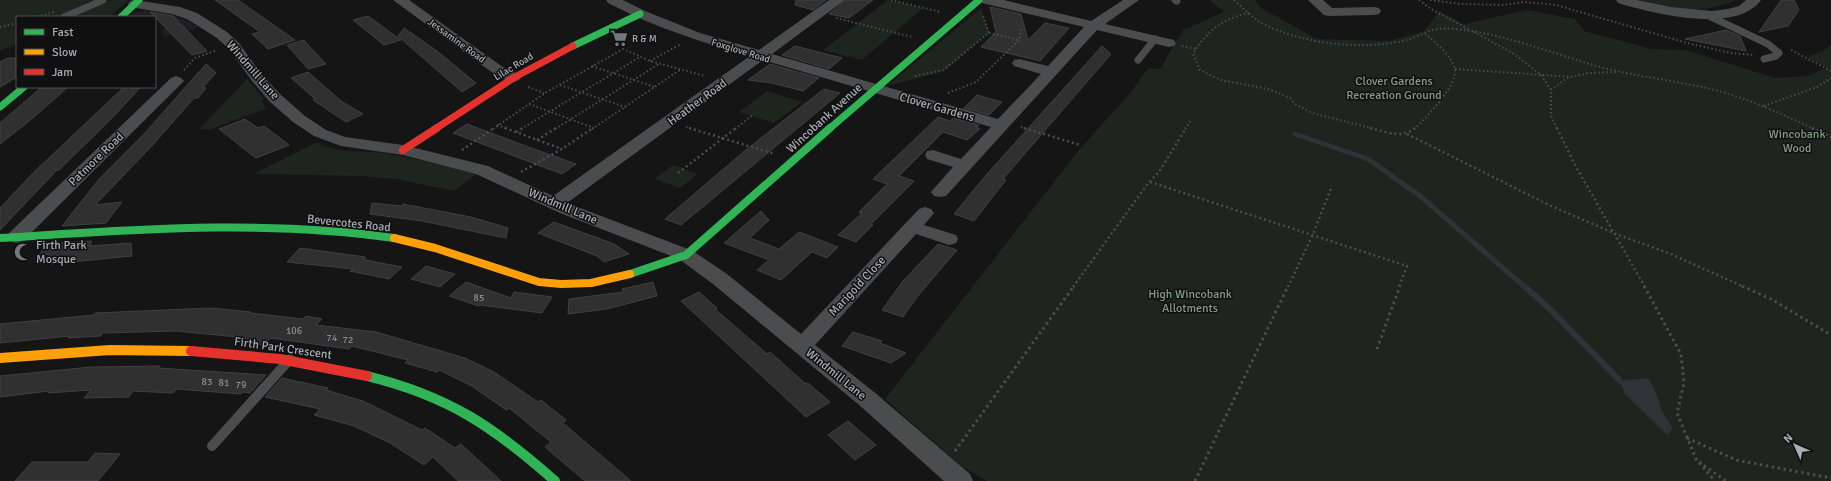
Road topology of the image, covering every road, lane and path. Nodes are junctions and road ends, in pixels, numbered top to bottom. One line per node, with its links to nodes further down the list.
1 (103, 0): 20 (lane)
2 (400, 0): 50 (street, Jessamine Road)
3 (612, 0): 18 (street, Foxglove Road)
4 (838, 0): 16 (street, Heather Road)
5 (890, 0): 22 (path)
6 (981, 0): 22 (street, Wincobank Avenue); 24 (street); 28 (path)
7 (1132, 0): 24 (street)
8 (1234, 0): 17 (path)
9 (1315, 0): 15 (street)
10 (1419, 0): 27 (path)
11 (1430, 0): 38 (path)
12 (1623, 0): 19 (street)
13 (1754, 0): 19 (street)
14 (137, 2): 21 (street); 35 (street, Windmill Lane)
15 (1374, 11)
16 (820, 13): 33 (path); 36 (street, Heather Road)
17 (1249, 13): 29 (path); 78 (path)
18 (640, 14): 30 (street, Foxglove Road); 50 (street, Lilac Road)
19 (1705, 14): 38 (lane)
20 (66, 16)
21 (121, 16)
22 (961, 17): 33 (street, Wincobank Avenue)
23 (16, 23): 25 (path)
24 (1094, 25): 31 (street); 46 (street)
25 (0, 27)
26 (1020, 29): 32 (path)
27 (1472, 31): 29 (path); 47 (path); 49 (path)
28 (989, 33): 32 (path); 51 (path)
29 (1424, 34): 44 (path)
30 (695, 36): 36 (street, Foxglove Road); 40 (path)
31 (1155, 39): 34 (street); 39 (lane)
32 (1019, 40): 63 (path)
33 (932, 42): 60 (street, Wincobank Avenue)
34 (1169, 43)
35 (234, 46): 55 (path); 84 (street, Windmill Lane)
36 (761, 56): 56 (street, Heather Road); 60 (street, Foxglove Road)
37 (640, 57): 40 (path); 43 (path); 48 (path)
38 (1764, 59)
39 (1138, 60)
40 (650, 61): 42 (path)
41 (1019, 63): 46 (street)
42 (660, 64): 45 (path); 54 (path)
43 (592, 66): 48 (path); 57 (path)
44 (1455, 69): 49 (path); 78 (path)
45 (680, 70): 56 (path); 58 (path)
46 (1051, 72): 74 (street)
47 (1622, 72): 52 (path); 66 (path)
48 (613, 73): 54 (path); 62 (path)
49 (1541, 75): 52 (path); 61 (path)
50 (514, 77): 84 (street, Lilac Road)
51 (912, 77)
52 (1573, 77): 61 (path)
53 (1831, 78): 66 (path)
54 (634, 80): 58 (path); 64 (path)
55 (176, 81): 97 (street, Patmore Road)
56 (725, 82): 73 (street, Heather Road)
57 (560, 84): 62 (path); 65 (path)
58 (655, 87): 68 (path)
59 (23, 88): 67 (street)
60 (874, 89): 74 (street, Clover Gardens); 86 (street, Wincobank Avenue)
61 (1551, 90): 96 (path)
62 (581, 92): 64 (path); 69 (path)
63 (948, 93)
64 (601, 99): 68 (path); 71 (path)
65 (529, 104): 69 (path); 75 (path)
66 (1764, 106): 79 (path)
67 (0, 107)
68 (625, 107): 76 (path)
69 (549, 111): 71 (path); 77 (path)
70 (754, 114): 80 (path)
71 (570, 119): 76 (path); 81 (path)
72 (1191, 120): 91 (path)
73 (670, 122): 80 (path); 94 (street, Heather Road)
74 (1003, 123): 82 (path); 88 (street)
75 (497, 125): 77 (path); 87 (path)
76 (594, 128): 83 (path)
77 (516, 132): 81 (path)
78 (1407, 134): 96 (path)
79 (1831, 137)
80 (723, 138): 86 (path); 89 (path)
81 (537, 140): 83 (path)
82 (1080, 145)
83 (562, 149): 90 (path)
84 (403, 150): 87 (street, Windmill Lane)
85 (933, 155): 88 (street)
86 (795, 160): 99 (street, Wincobank Avenue)
87 (448, 161): 90 (street, Windmill Lane)
88 (964, 165): 93 (street)
89 (678, 173)
90 (505, 180): 94 (street, Windmill Lane)
91 (1149, 182): 95 (path); 108 (path)
92 (1332, 186): 95 (path)
93 (940, 192)
94 (555, 204): 99 (street, Windmill Lane)
95 (1313, 234): 102 (path); 112 (path)
96 (1616, 234): 100 (path); 105 (path)
97 (8, 237): 99 (street, Bevercotes Road)
98 (949, 239): 101 (street, Marigold Close)
99 (686, 255): 101 (street, Windmill Lane)
100 (1831, 335)
101 (802, 346): 108 (street, Windmill Lane)
102 (1378, 349)
103 (0, 358): 104 (street, Firth Park Crescent)
104 (290, 359): 106 (lane); 110 (street, Firth Park Crescent)
105 (1687, 438): 107 (path); 109 (path)
106 (212, 446)
107 (1696, 459): 113 (path); 114 (path)
108 (945, 466): 111 (street, Windmill Lane)
109 (1831, 478)
110 (555, 481)
111 (961, 481)
112 (1195, 481)
113 (1715, 481)
114 (1726, 481)

